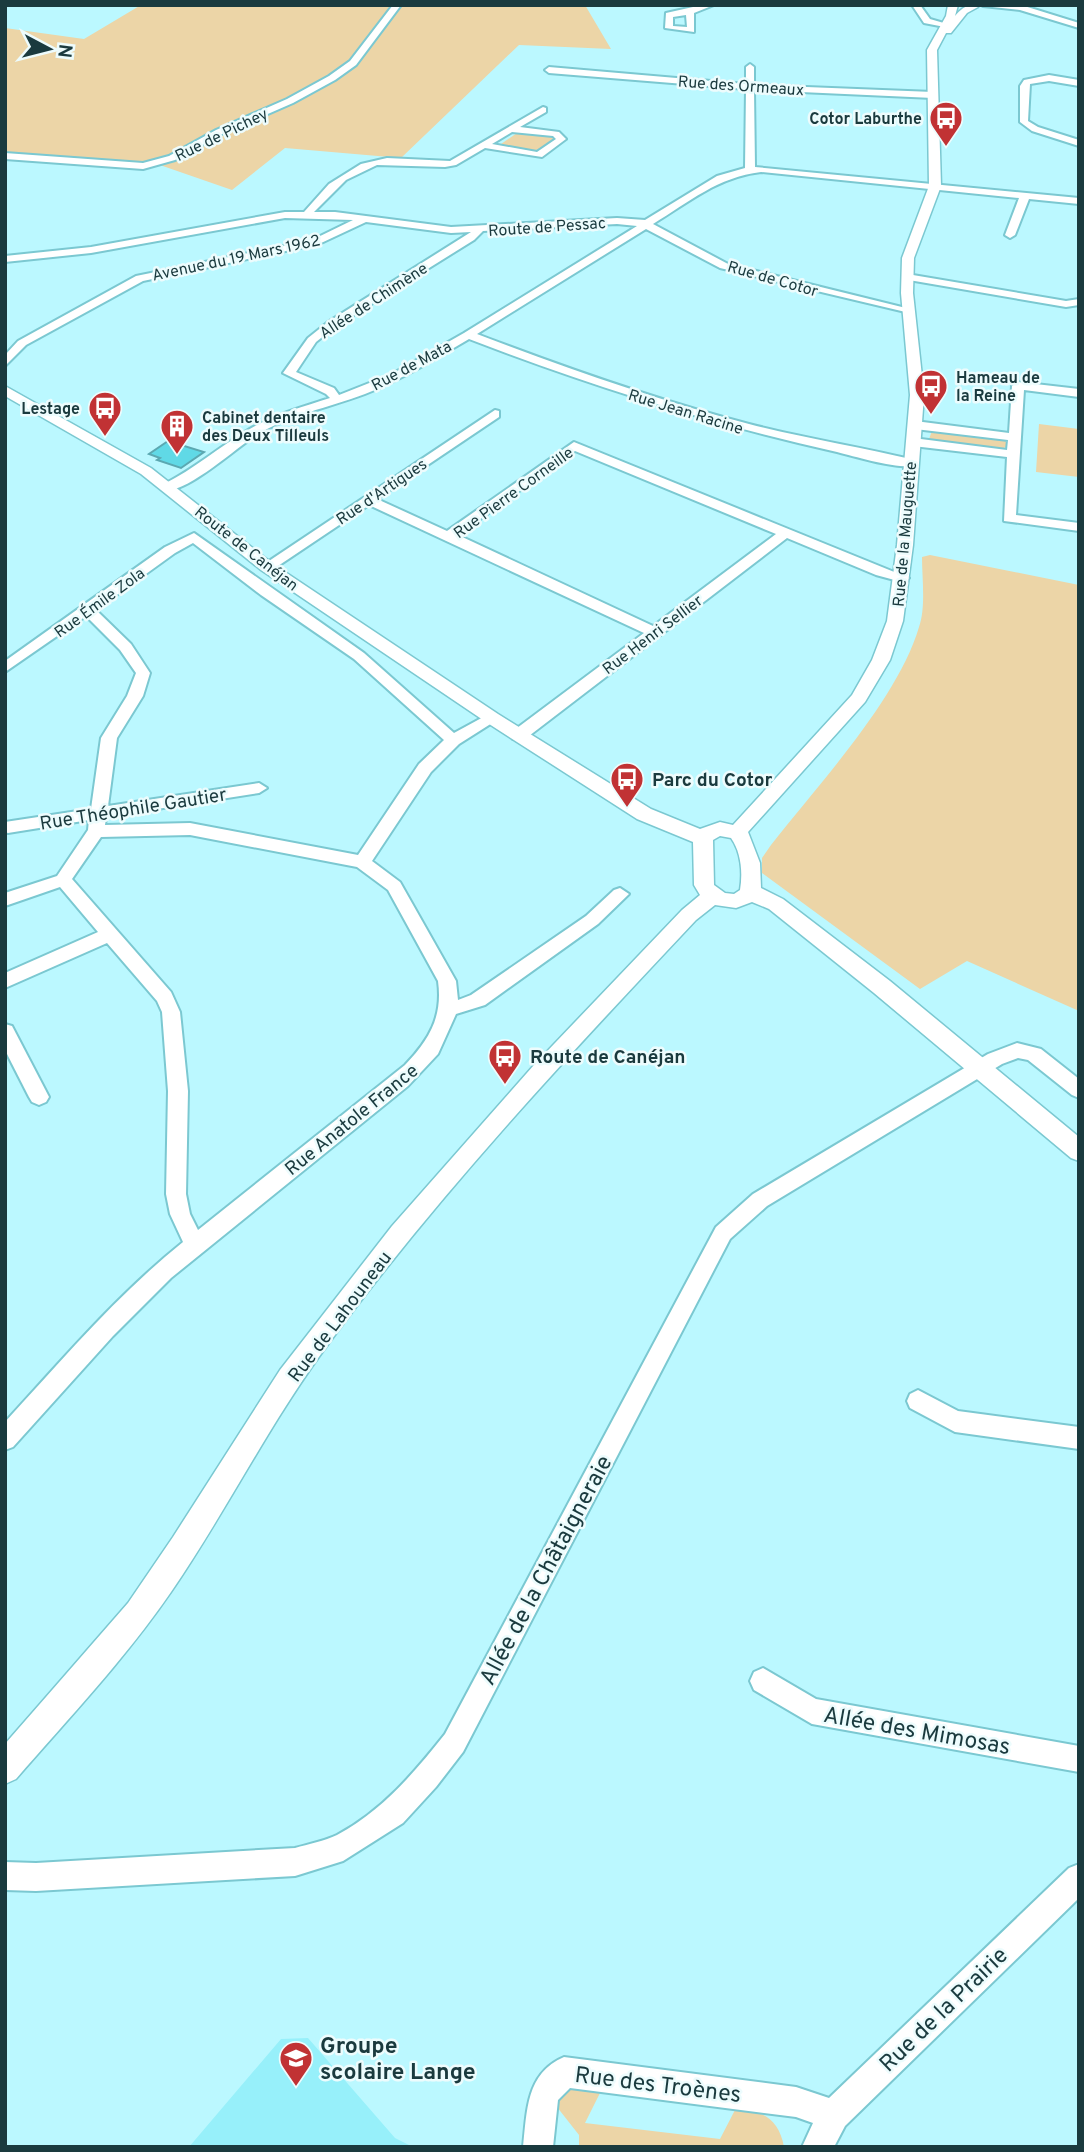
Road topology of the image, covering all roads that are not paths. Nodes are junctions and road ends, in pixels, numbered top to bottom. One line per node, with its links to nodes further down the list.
1 (397, 5): 21 (street, Rue de Pichey)
2 (710, 5): 9 (street)
3 (916, 5): 10 (street)
4 (953, 5): 10 (street)
5 (959, 5): 7 (street)
6 (988, 5): 7 (street); 8 (street)
7 (973, 7): 10 (street)
8 (1015, 7): 11 (street)
9 (690, 12)
10 (947, 25): 16 (street)
11 (1079, 26)
12 (750, 67): 15 (street)
13 (548, 70): 15 (street, Rue des Ormeaux)
14 (1079, 83): 19 (street)
15 (751, 87): 16 (street, Rue des Ormeaux); 22 (street)
16 (933, 95): 23 (street)
17 (542, 110): 18 (street)
18 (512, 129): 20 (street); 20 (street)
19 (1079, 143)
20 (484, 145): 26 (street)
21 (5, 156)
22 (750, 169): 23 (street); 28 (street)
23 (935, 186): 24 (street); 32 (street, Rue de la Mauguette)
24 (1025, 196): 25 (street); 30 (street)
25 (1079, 201)
26 (308, 214): 27 (street, Route de Pessac); 31 (street, Route de Pessac)
27 (362, 220): 29 (street, Route de Pessac); 36 (street, Avenue du 19 Mars 1962)
28 (643, 223): 29 (street, Route de Pessac); 34 (street, Rue de Cotor); 35 (street, Rue de Mata)
29 (478, 230): 39 (street, Allée de Chimène)
30 (1010, 234)
31 (5, 259)
32 (907, 277): 33 (street); 34 (street, Rue de la Mauguette)
33 (1079, 302)
34 (910, 312): 41 (street, Rue de la Mauguette)
35 (468, 335): 39 (street, Rue de Mata); 45 (street, Rue Jean Racine)
36 (5, 363)
37 (5, 390): 46 (street, Route de Canéjan)
38 (1079, 393): 42 (street)
39 (336, 398): 46 (street, Rue de Mata)
40 (495, 414): 47 (street, Rue d'Artigues)
41 (915, 425): 42 (street); 43 (street, Rue de la Mauguette)
42 (1014, 437): 44 (street)
43 (913, 442): 44 (street); 45 (street, Rue de la Mauguette)
44 (1012, 454): 48 (street)
45 (911, 463): 52 (street, Rue de la Mauguette)
46 (169, 487): 51 (street, Route de Canéjan)
47 (369, 500): 50 (street); 51 (street, Rue d'Artigues)
48 (1079, 527)
49 (785, 533): 50 (street, Rue Pierre Corneille); 52 (street, Rue Pierre Corneille); 54 (street, Rue Henri Sellier)
50 (448, 536): 54 (street, Rue Pierre Corneille)
51 (267, 567): 56 (street, Route de Canéjan)
52 (902, 578): 62 (street, Rue de la Mauguette)
53 (88, 610): 55 (street, Rue Émile Zola); 58 (street, Rue Émile Zola); 60 (street)
54 (654, 632): 57 (street, Rue Henri Sellier)
55 (5, 668)
56 (492, 718): 57 (street, Route de Canéjan); 58 (street)
57 (519, 735): 63 (street, Route de Canéjan)
58 (453, 740): 64 (street)
59 (259, 788): 60 (street, Rue Théophile Gautier)
60 (98, 822): 61 (street, Rue Théophile Gautier); 64 (street, Rue Anatole France); 65 (street)
61 (8, 827)
62 (737, 832): 63 (street); 66 (street)
63 (704, 838): 68 (street)
64 (362, 862): 72 (street, Rue Anatole France)
65 (63, 880): 69 (street); 70 (street)
66 (750, 892): 68 (street); 74 (street)
67 (620, 894): 72 (street)
68 (712, 896): 84 (street, Rue de Lahouneau)
69 (5, 900)
70 (110, 933): 71 (street); 78 (street)
71 (5, 981)
72 (448, 1010): 78 (street, Rue Anatole France)
73 (5, 1031): 76 (street)
74 (982, 1068): 75 (street, Allée de la Châtaigneraie); 77 (street); 85 (street, Allée de la Châtaigneraie)
75 (1079, 1090)
76 (39, 1097)
77 (1079, 1151)
78 (195, 1245): 81 (street, Rue Anatole France)
79 (918, 1401): 80 (street)
80 (1079, 1438)
81 (5, 1439)
82 (763, 1681): 83 (street, Allée des Mimosas)
83 (1079, 1759)
84 (5, 1768)
85 (5, 1876)
86 (1079, 1878): 87 (street, Rue de la Prairie)
87 (834, 2115): 88 (street, Rue des Troènes); 89 (street, Rue de la Prairie)
88 (538, 2147)
89 (817, 2147)

